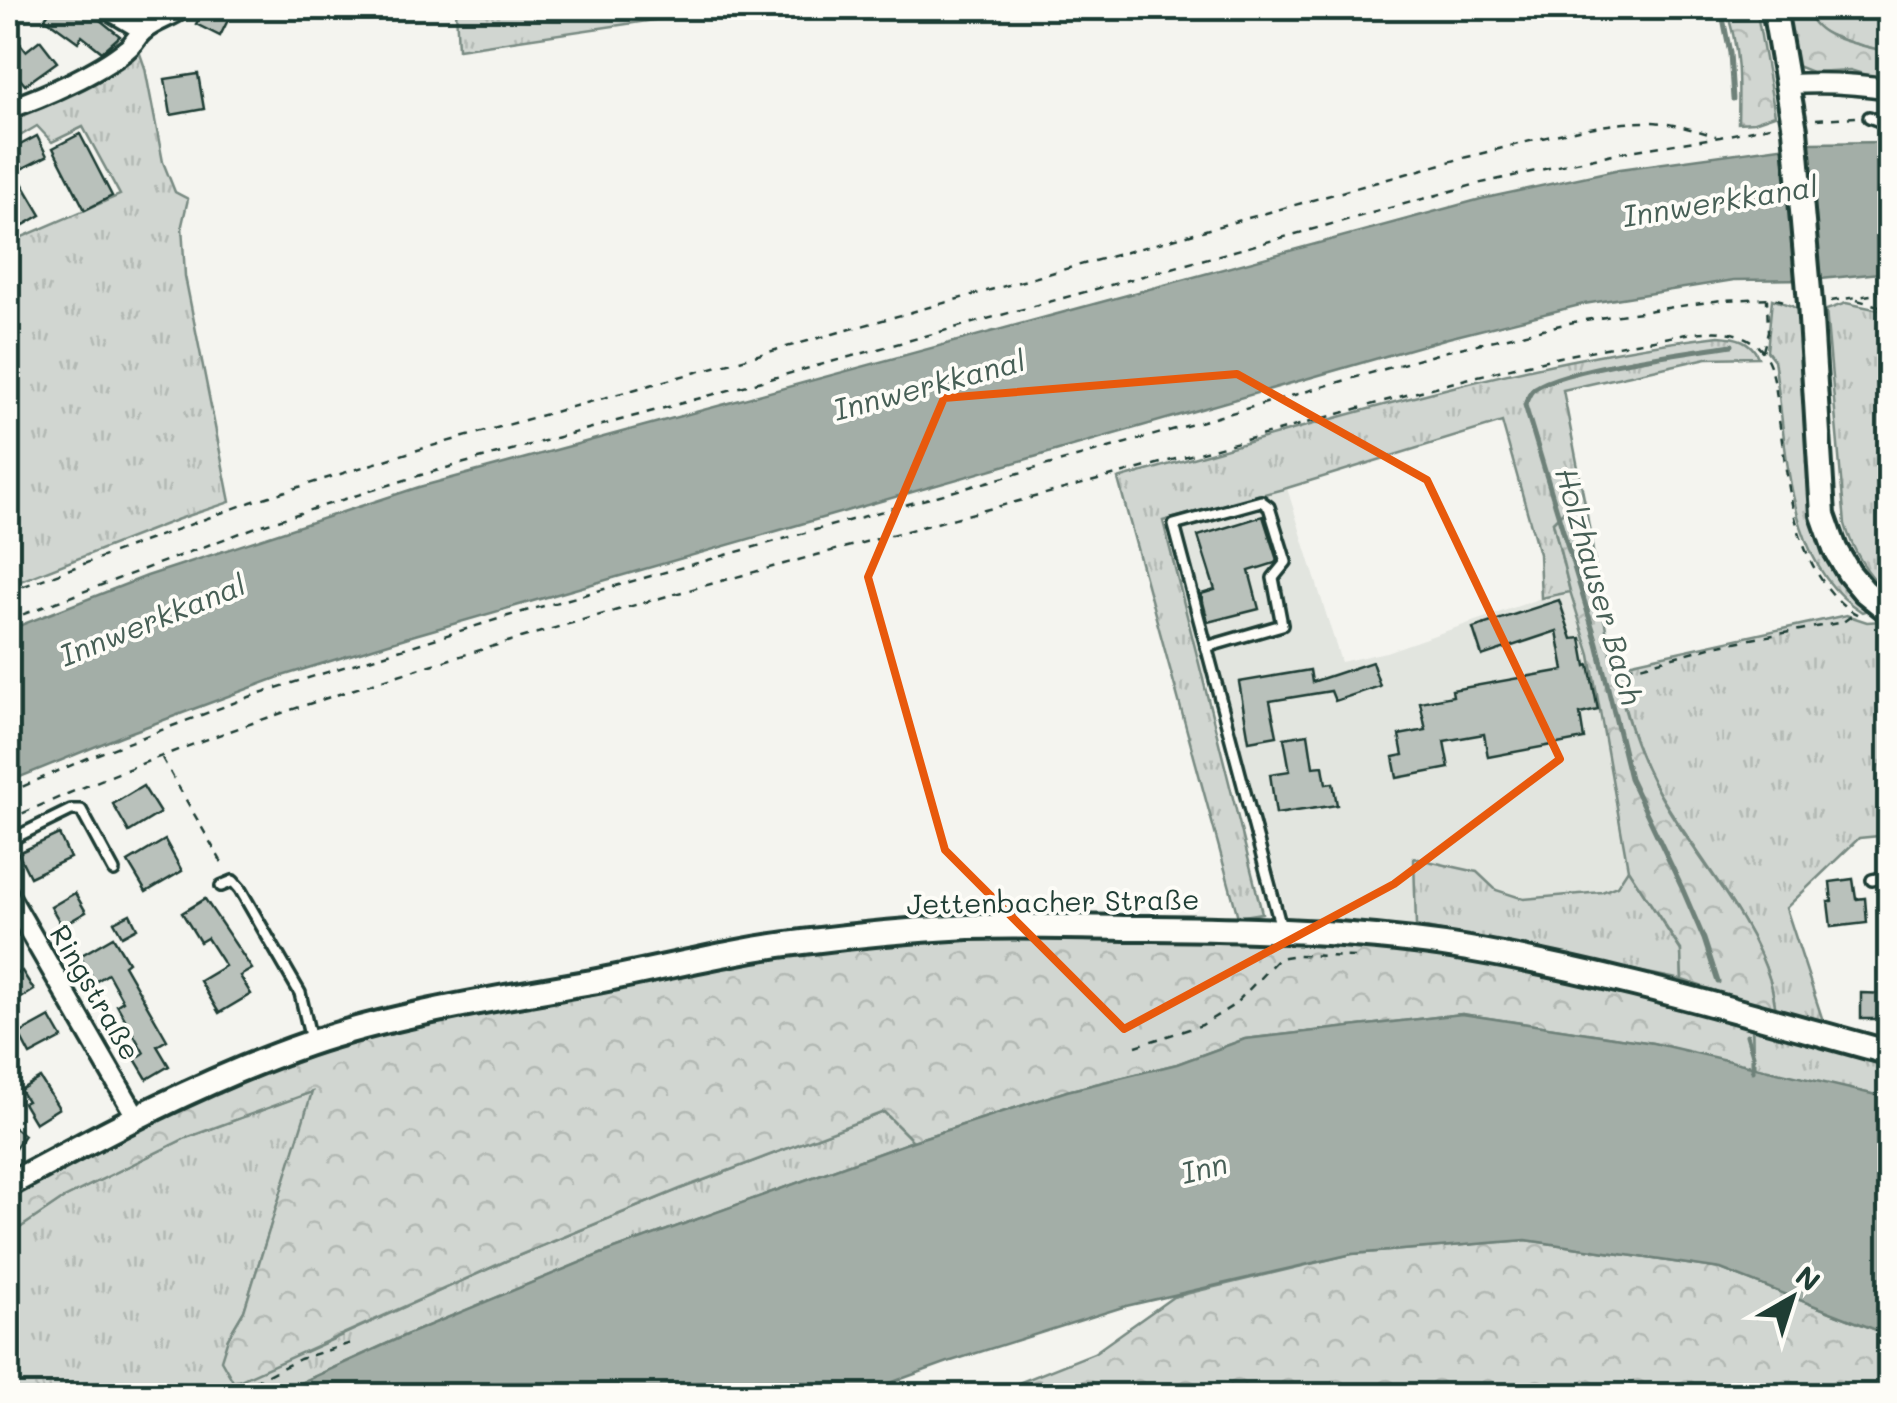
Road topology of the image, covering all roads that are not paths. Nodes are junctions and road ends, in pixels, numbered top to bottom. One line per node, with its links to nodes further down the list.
1 (106, 8): 4 (street)
2 (184, 8): 4 (street)
3 (1774, 8): 5 (street)
4 (144, 30): 7 (street)
5 (1788, 84): 6 (street); 10 (street)
6 (1890, 89)
7 (8, 110)
8 (1869, 117): 9 (lane)
9 (1890, 125)
10 (1886, 610)
11 (1206, 647): 11 (lane); 18 (lane)
12 (8, 841): 13 (lane)
13 (114, 871)
14 (1890, 876): 15 (lane)
15 (1872, 880)
16 (221, 886): 19 (lane)
17 (8, 894): 21 (street, Ringstraße)
18 (1282, 931): 19 (street, Jettenbacher Straße); 20 (street, Jettenbacher Straße)
19 (312, 1042): 21 (street, Jettenbacher Straße)
20 (1890, 1053)
21 (137, 1118): 22 (street, Jettenbacher Straße)
22 (8, 1185)

